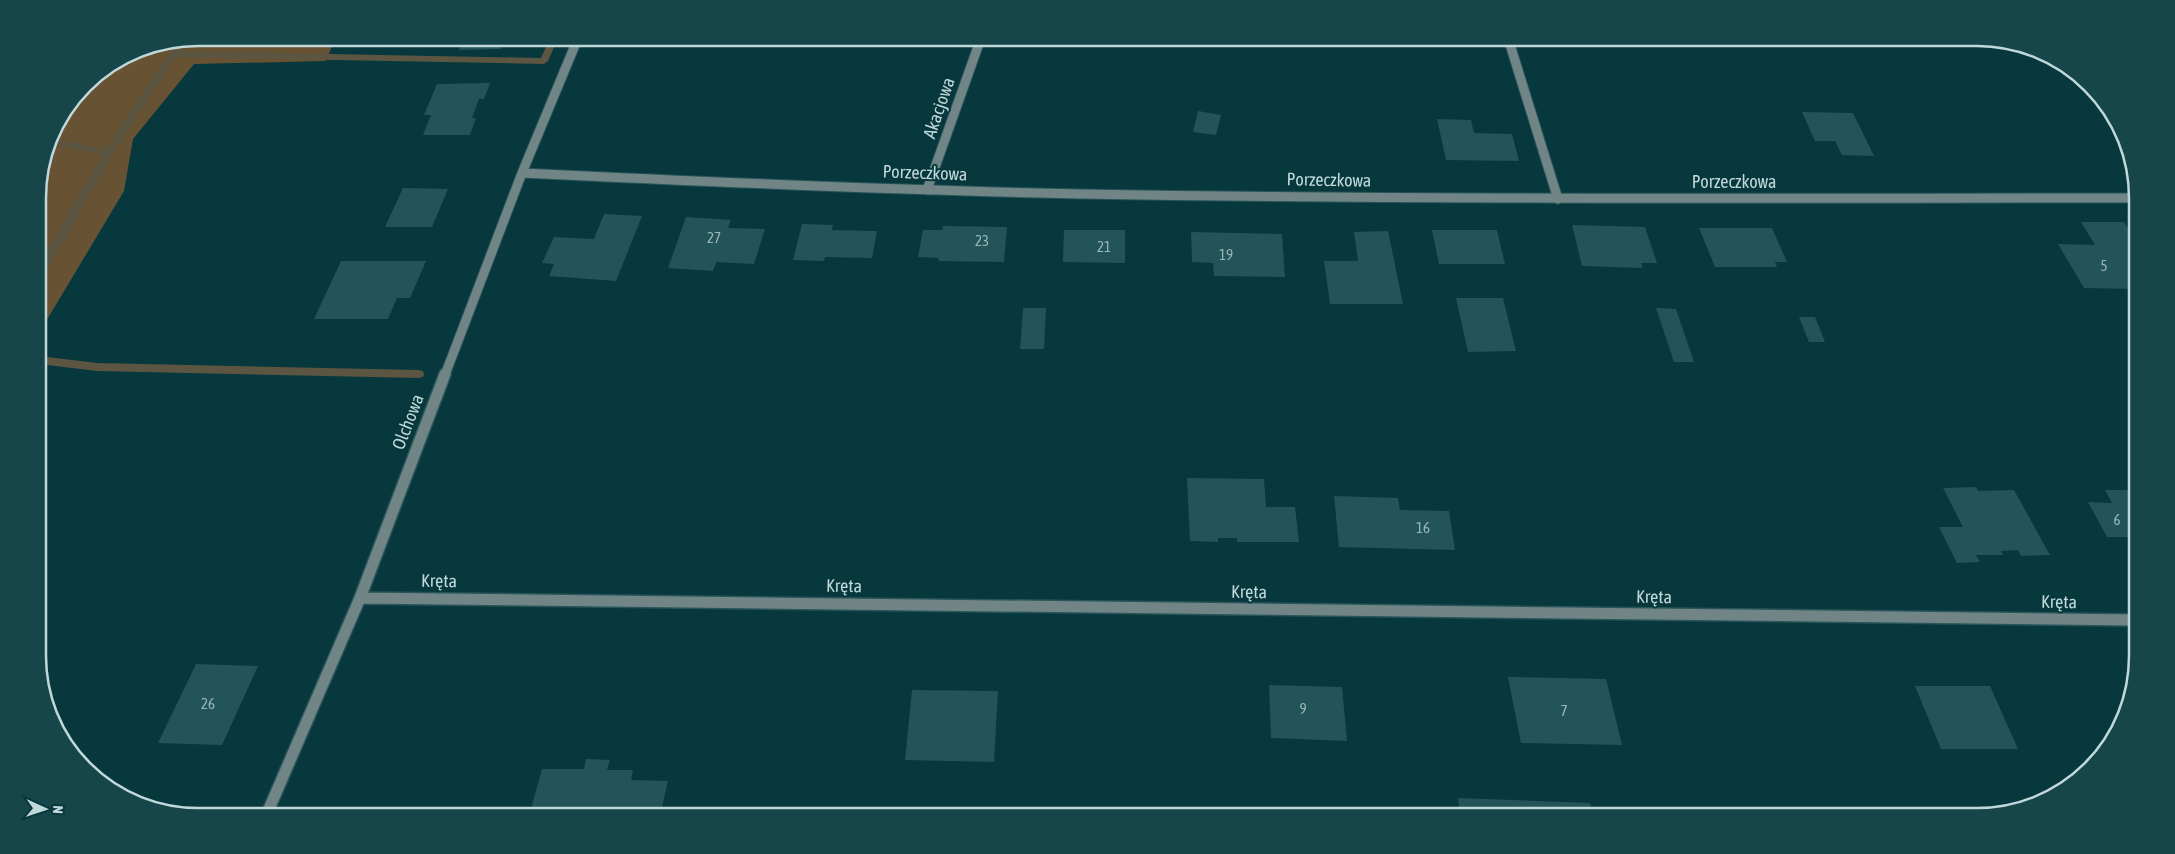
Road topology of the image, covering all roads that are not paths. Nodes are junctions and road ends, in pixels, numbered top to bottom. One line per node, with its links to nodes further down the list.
1 (575, 46): 4 (street, Olchowa)
2 (977, 46): 5 (street, Akacjowa)
3 (1510, 46): 6 (street)
4 (522, 173): 5 (street, Porzeczkowa); 8 (street, Olchowa)
5 (928, 190): 6 (street, Porzeczkowa)
6 (1558, 198): 7 (street, Porzeczkowa)
7 (2129, 198)
8 (360, 598): 9 (street, Kręta); 10 (street, Olchowa)
9 (2129, 620)
10 (269, 808)

